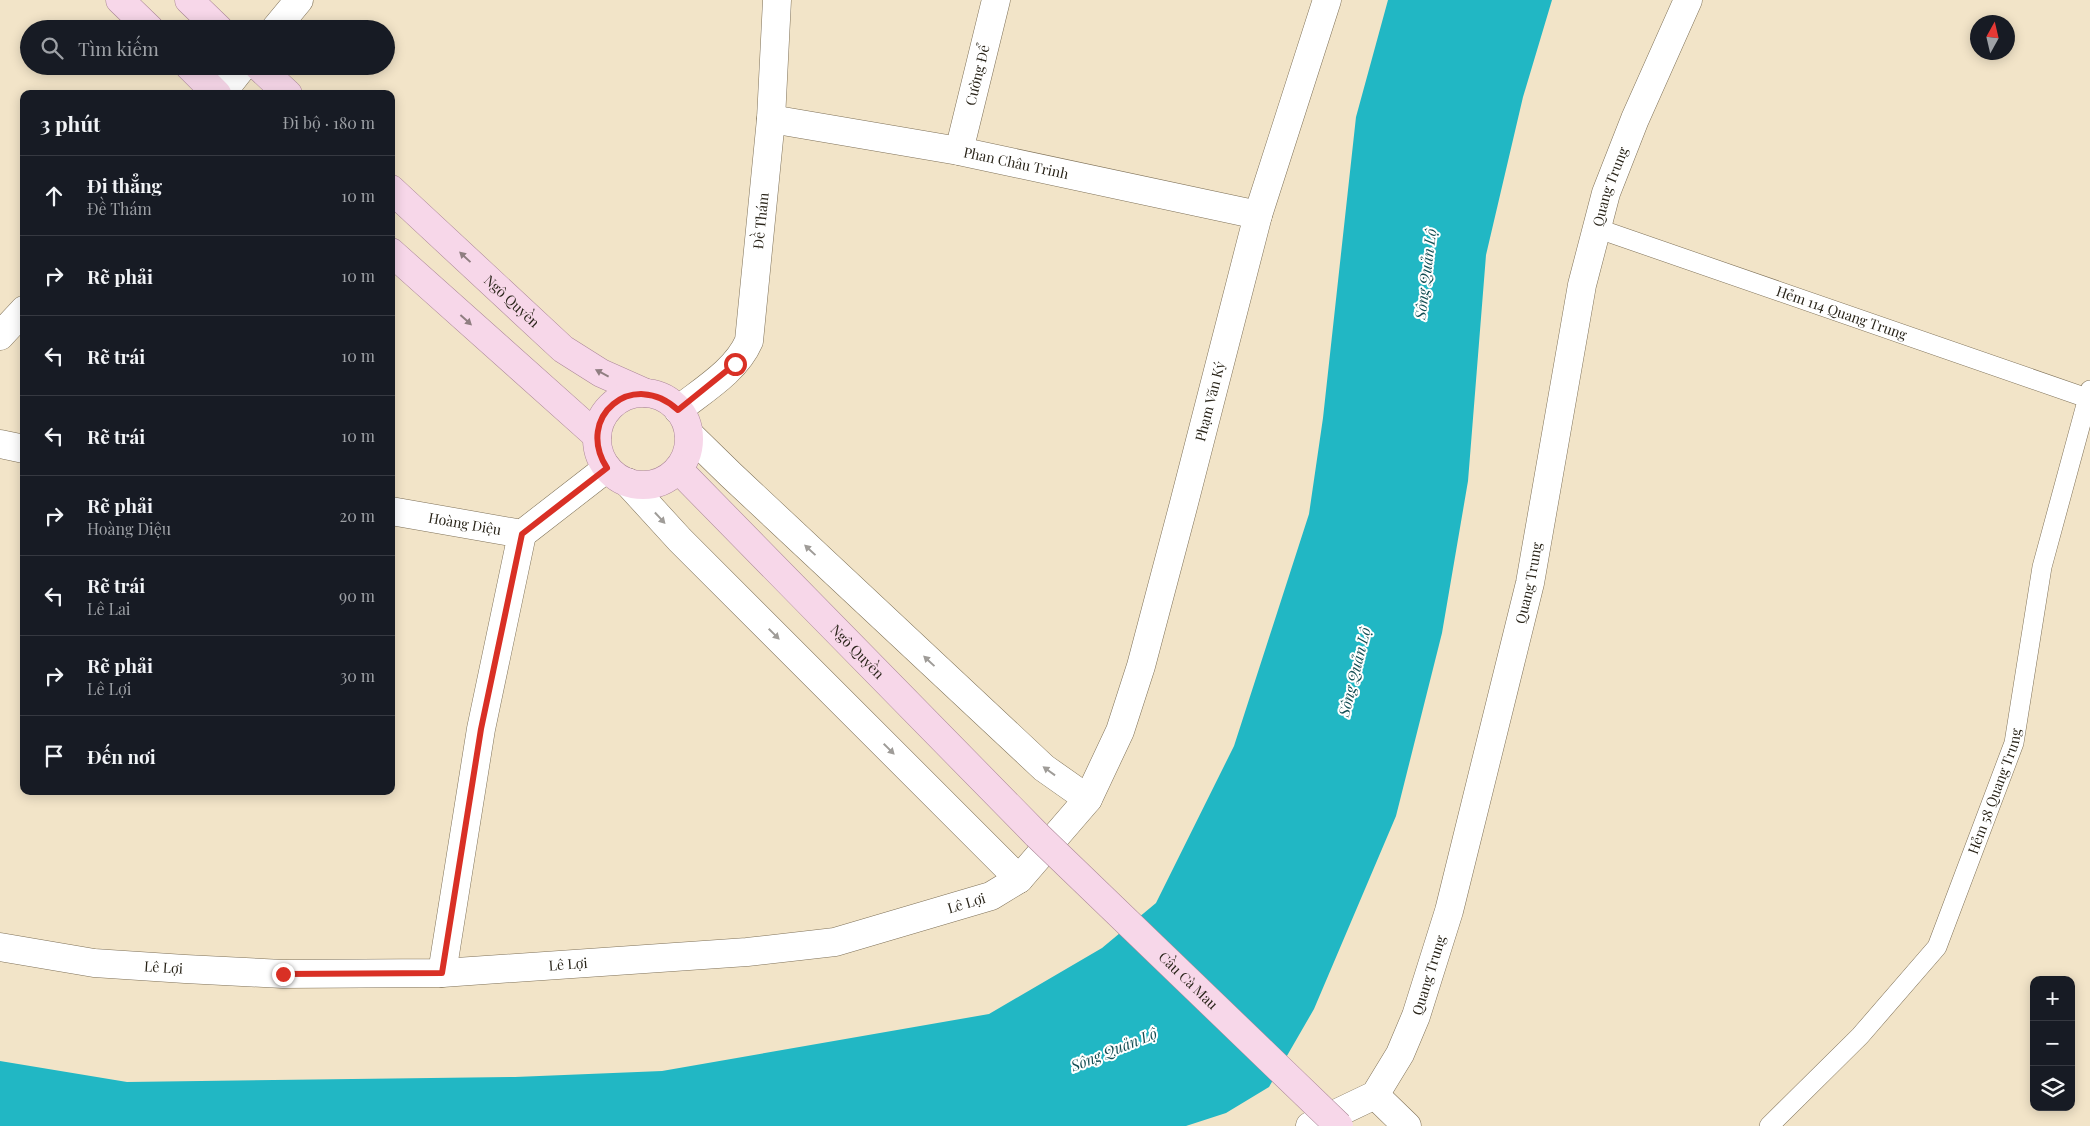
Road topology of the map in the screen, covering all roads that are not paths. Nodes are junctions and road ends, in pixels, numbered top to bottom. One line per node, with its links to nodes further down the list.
1 (120, 0): 8 (main road)
2 (189, 0): 9 (main road)
3 (299, 0): 10 (street)
4 (777, 0): 17 (street, Đề Thám)
5 (996, 0): 18 (street, Cường Để)
6 (1328, 0): 20 (street, Phạm Văn Ký)
7 (1688, 0): 21 (street, Quang Trung)
8 (141, 20)
9 (210, 20)
10 (282, 20)
11 (199, 75): 14 (main road)
12 (236, 75): 15 (street)
13 (268, 75): 16 (main road)
14 (215, 90)
15 (223, 90)
16 (284, 90)
17 (771, 119): 18 (street, Phan Châu Trinh); 27 (street, Đề Thám)
18 (960, 151): 20 (street, Phan Châu Trinh)
19 (395, 193): 25 (main road, Ngô Quyền, one-way to 19)
20 (1258, 215): 35 (street, Phạm Văn Ký)
21 (1596, 228): 26 (lane, Hẻm 114 Quang Trung); 40 (street, Quang Trung)
22 (395, 256): 28 (main road, one-way to 28)
23 (20, 314): 24 (street)
24 (0, 336)
25 (646, 393): 27 (main road); 28 (main road)
26 (2089, 394): 44 (lane, Hẻm 58 Quang Trung)
27 (684, 422): 31 (main road); 35 (street, one-way to 27)
28 (597, 436): 32 (main road)
29 (0, 444): 30 (street)
30 (20, 447)
31 (678, 469): 32 (main road); 36 (main road, Ngô Quyền)
32 (617, 475): 34 (street, Hoàng Diệu); 37 (street, one-way to 37)
33 (395, 512): 34 (street, Hoàng Diệu)
34 (522, 534): 39 (street)
35 (1088, 799): 37 (street, Lê Lợi)
36 (1037, 835): 42 (main road, Cầu Cà Mau, bridge)
37 (1019, 879): 39 (street, Lê Lợi)
38 (0, 947): 39 (street, Lê Lợi)
39 (442, 973)
40 (1375, 1095): 41 (street); 43 (street)
41 (1310, 1126)
42 (1338, 1126)
43 (1407, 1126)
44 (1769, 1126)

